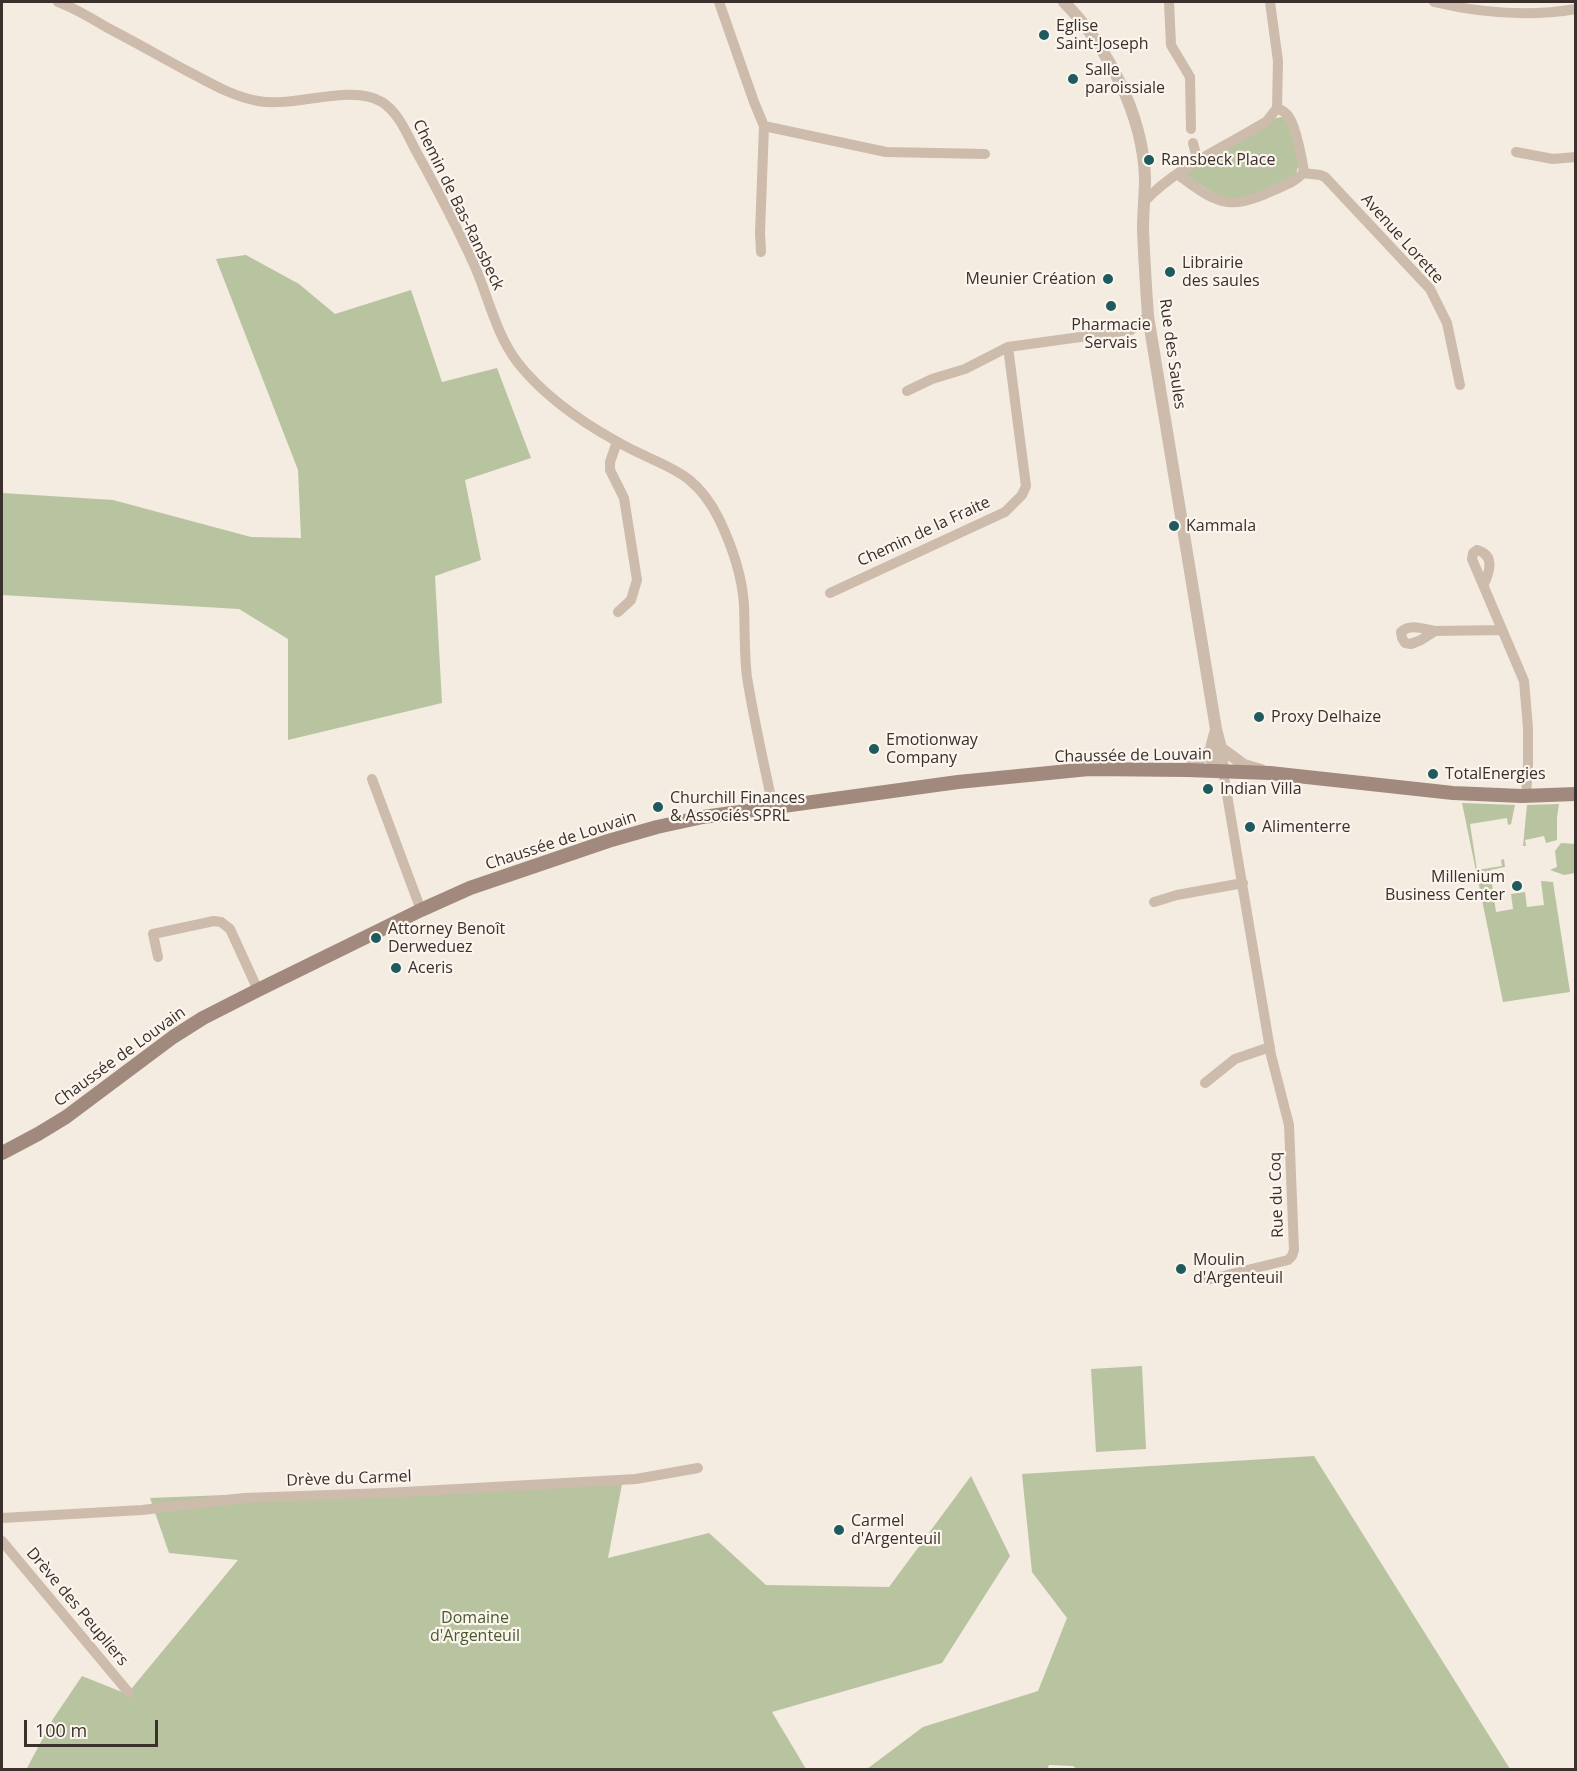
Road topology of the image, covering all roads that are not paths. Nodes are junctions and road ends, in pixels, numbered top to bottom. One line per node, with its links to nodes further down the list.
1 (58, 2): 27 (street, Chemin de Bas-Ransbeck)
2 (719, 2): 9 (street)
3 (1064, 2): 18 (street, Rue des Saules)
4 (1169, 2): 10 (street)
5 (1270, 2): 8 (street)
6 (1434, 2): 7 (street)
7 (1575, 9)
8 (1277, 108): 15 (street); 16 (street)
9 (764, 126): 13 (street); 20 (street)
10 (1191, 129)
11 (1193, 143): 15 (street)
12 (1516, 152): 14 (street)
13 (984, 154)
14 (1575, 157)
15 (1198, 162): 17 (street)
16 (1303, 173): 17 (street); 25 (street, Avenue Lorette)
17 (1175, 176): 18 (street); 19 (street)
18 (1145, 177): 19 (street, Rue des Saules)
19 (1144, 202): 21 (street, Rue des Saules)
20 (761, 252)
21 (1148, 316): 22 (street); 23 (street, Rue des Saules)
22 (1131, 330): 23 (street); 24 (street)
23 (1152, 338): 33 (street, Rue des Saules)
24 (1008, 347): 26 (street); 29 (street, Chemin de la Fraite)
25 (1460, 385)
26 (907, 391)
27 (617, 442): 30 (street); 40 (street, Chemin de Bas-Ransbeck)
28 (1484, 584): 31 (street)
29 (830, 593)
30 (618, 612)
31 (1502, 630): 32 (street); 39 (street)
32 (1435, 631)
33 (1216, 749): 34 (street); 35 (street, Rue des Saules); 36 (street)
34 (1187, 770): 35 (main road, Chaussée de Louvain); 40 (main road, Chaussée de Louvain)
35 (1223, 771): 36 (main road, Chaussée de Louvain); 41 (street, Rue du Coq)
36 (1270, 773): 39 (main road, Chaussée de Louvain)
37 (372, 779): 43 (street)
38 (1575, 794): 39 (main road, Chaussée de Louvain)
39 (1526, 795)
40 (773, 807): 43 (main road, Chaussée de Louvain)
41 (1243, 883): 42 (street); 46 (street, Rue du Coq)
42 (1155, 902)
43 (421, 910): 45 (main road, Chaussée de Louvain)
44 (158, 957): 45 (street)
45 (258, 990): 48 (main road, Chaussée de Louvain)
46 (1270, 1047): 47 (street); 49 (street, Rue du Coq)
47 (1205, 1083)
48 (2, 1153)
49 (1207, 1280)
50 (698, 1468): 51 (street, Drève du Carmel)
51 (2, 1518)
52 (2, 1541): 53 (street, Drève des Peupliers)
53 (129, 1693)

